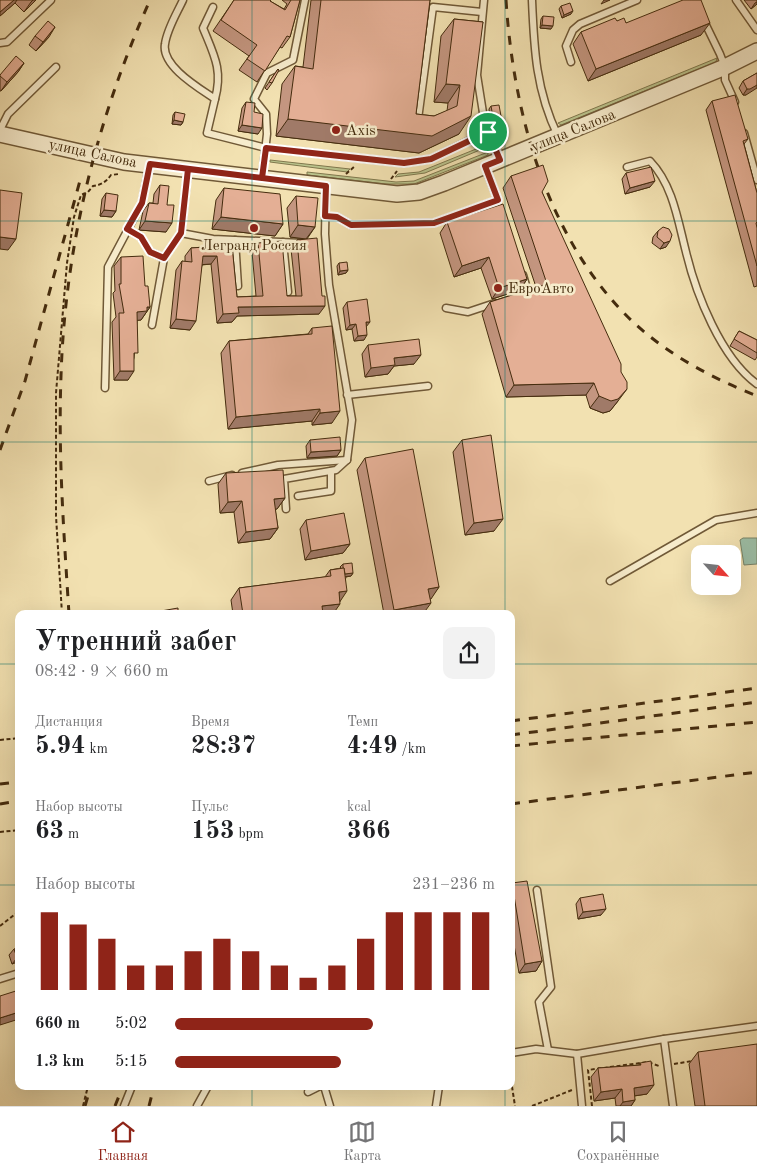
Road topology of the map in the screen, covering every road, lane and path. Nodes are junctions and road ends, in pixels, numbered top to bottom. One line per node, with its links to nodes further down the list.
1 (51, 0): 14 (lane)
2 (183, 0): 19 (lane)
3 (305, 0): 26 (lane)
4 (484, 0): 11 (lane)
5 (533, 0): 25 (lane)
6 (637, 0): 16 (lane)
7 (736, 0): 13 (lane)
8 (424, 5): 10 (lane)
9 (213, 7): 19 (lane)
10 (433, 7): 11 (lane); 21 (lane)
11 (482, 12): 24 (lane)
12 (702, 16): 18 (lane)
13 (757, 30)
14 (0, 43)
15 (757, 51): 18 (street, улица Салова)
16 (570, 62)
17 (56, 67): 23 (lane)
18 (725, 67): 20 (lane); 25 (street, улица Салова)
19 (215, 99): 26 (lane)
20 (738, 108)
21 (418, 119)
22 (742, 126): 34 (lane)
23 (0, 132): 28 (street, улица Салова)
24 (488, 132): 26 (lane); 27 (lane)
25 (558, 136): 27 (street, улица Салова)
26 (266, 148): 33 (lane)
27 (500, 160): 29 (street, улица Салова)
28 (150, 164): 31 (street, улица Салова); 39 (lane)
29 (485, 166): 35 (street, улица Салова); 36 (lane)
30 (627, 167): 52 (lane)
31 (188, 169): 33 (street, улица Салова); 40 (lane)
32 (121, 174): 63 (path)
33 (262, 178): 35 (street, улица Салова)
34 (757, 180)
35 (326, 186): 38 (lane)
36 (498, 200): 37 (lane); 38 (lane)
37 (501, 209)
38 (325, 216): 55 (lane)
39 (127, 229): 44 (lane); 54 (lane)
40 (181, 233): 41 (lane); 44 (lane)
41 (235, 240): 42 (lane); 46 (lane)
42 (283, 242): 43 (lane); 47 (lane)
43 (303, 243)
44 (164, 258): 51 (lane)
45 (519, 264): 48 (lane)
46 (238, 286)
47 (288, 292)
48 (520, 294)
49 (502, 300): 50 (lane)
50 (446, 308)
51 (152, 324)
52 (757, 384)
53 (428, 386): 55 (lane)
54 (105, 388)
55 (347, 395): 56 (lane)
56 (347, 460): 57 (lane); 58 (lane)
57 (331, 471): 59 (lane); 60 (lane)
58 (209, 480)
59 (298, 496)
60 (286, 509)
61 (757, 513): 62 (lane)
62 (610, 581)
63 (62, 610)
64 (15, 738): 65 (path)
65 (0, 740)
66 (15, 830): 67 (path)
67 (0, 832)
68 (537, 890): 75 (lane)
69 (15, 914): 70 (path)
70 (0, 926)
71 (15, 974): 72 (lane)
72 (0, 979)
73 (757, 1026): 74 (lane)
74 (664, 1039): 77 (lane); 79 (lane)
75 (548, 1050): 76 (lane); 77 (lane)
76 (515, 1052)
77 (577, 1054): 81 (lane)
78 (694, 1061): 79 (path)
79 (668, 1065): 80 (path); 99 (lane)
80 (589, 1078): 81 (path); 98 (path)
81 (580, 1085): 96 (path); 97 (lane)
82 (87, 1090): 90 (path)
83 (130, 1090): 91 (lane)
84 (206, 1090): 92 (lane)
85 (312, 1090): 89 (lane)
86 (325, 1090): 93 (lane)
87 (438, 1090): 94 (lane)
88 (513, 1090): 95 (path)
89 (308, 1092)
90 (83, 1106)
91 (124, 1106)
92 (197, 1106)
93 (330, 1106)
94 (436, 1106)
95 (515, 1106)
96 (532, 1106)
97 (582, 1106)
98 (592, 1106)
99 (673, 1106)

